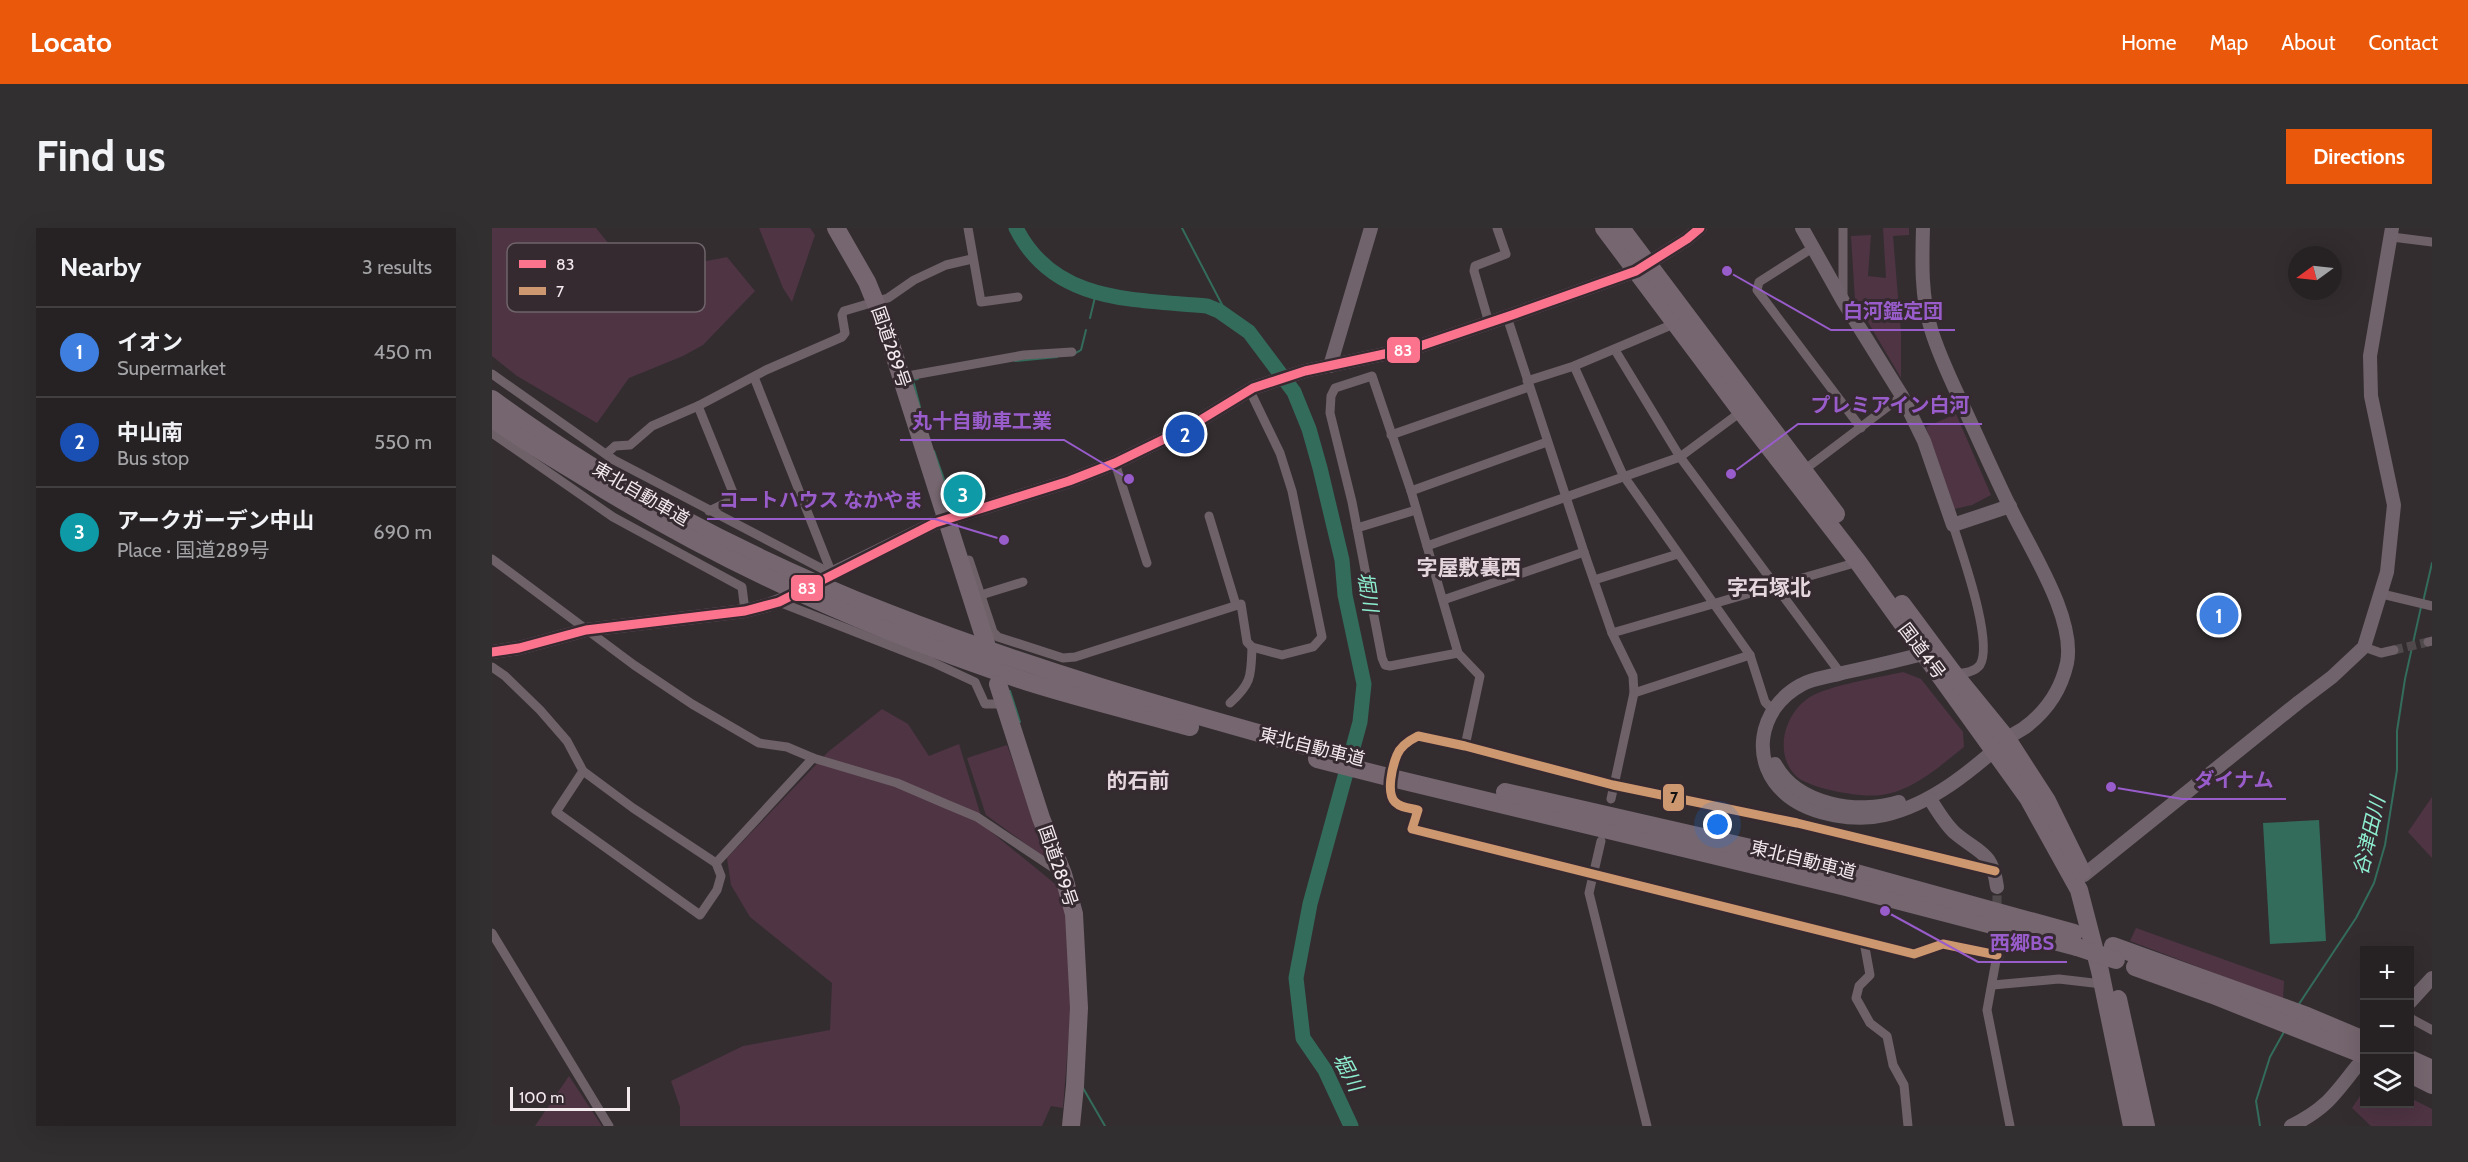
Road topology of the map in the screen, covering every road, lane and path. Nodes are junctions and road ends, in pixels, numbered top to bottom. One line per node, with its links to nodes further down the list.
1 (836, 228): 18 (highway, 国道289号)
2 (968, 228): 14 (street)
3 (1371, 228): 24 (street)
4 (1497, 228): 21 (street)
5 (1604, 228): 15 (highway, 国道4号)
6 (1621, 228): 15 (highway, 国道4号)
7 (1700, 228): 15 (street)
8 (1802, 228): 13 (street)
9 (1844, 228): 17 (street)
10 (1923, 228): 47 (street)
11 (2392, 232): 12 (street); 65 (street)
12 (2432, 242)
13 (1814, 247): 17 (street); 36 (street)
14 (972, 259): 16 (street); 18 (street)
15 (1642, 267): 19 (street); 20 (highway, 国道4号)
16 (1018, 297)
17 (1843, 301): 31 (street)
18 (876, 303): 27 (street); 28 (highway, 国道289号)
19 (1507, 317): 21 (street); 29 (street)
20 (1682, 320): 22 (street); 34 (highway, 国道4号)
21 (1489, 322): 24 (street)
22 (1615, 350): 25 (street); 41 (street)
23 (1072, 352): 28 (street)
24 (1330, 366): 30 (street)
25 (1574, 366): 29 (street); 44 (street)
26 (492, 374): 40 (street)
27 (754, 377): 33 (street); 61 (street)
28 (902, 377): 51 (highway, 国道289号)
29 (1528, 384): 38 (street); 39 (street)
30 (1252, 389): 42 (street); 76 (street)
31 (1902, 396): 36 (street); 52 (street)
32 (492, 399): 94 (highway, 東北自動車道)
33 (698, 406): 40 (street); 49 (street)
34 (1748, 407): 41 (street); 43 (highway, 国道4号); 59 (highway, 国道4号)
35 (492, 418): 94 (highway, 東北自動車道)
36 (1861, 428): 43 (street)
37 (492, 433): 72 (street)
38 (1391, 435): 45 (street); 53 (street)
39 (1547, 442): 45 (street); 46 (street)
40 (606, 454): 49 (street)
41 (1680, 457): 44 (street); 64 (street)
42 (1115, 463): 51 (street); 60 (street)
43 (1804, 470): 85 (highway, 国道4号)
44 (1623, 475): 46 (street); 57 (street)
45 (1411, 491): 48 (street)
46 (1566, 497): 55 (street); 56 (street)
47 (2010, 506): 52 (street); 92 (street)
48 (1416, 510): 53 (street); 55 (street)
49 (709, 511): 61 (street)
50 (1209, 516): 70 (street)
51 (947, 519): 54 (highway, 国道289号); 61 (street)
52 (1953, 525): 85 (street)
53 (1357, 528): 81 (street)
54 (956, 545): 66 (street); 75 (highway, 国道289号)
55 (1427, 546): 68 (street)
56 (1584, 552): 62 (street); 68 (street)
57 (1678, 554): 62 (street); 69 (street)
58 (492, 559): 73 (street)
59 (1858, 562): 64 (street); 77 (highway, 国道4号)
60 (1147, 563)
61 (830, 575)
62 (1594, 580): 74 (street)
63 (1023, 582): 66 (street)
64 (1777, 586): 69 (street); 84 (street)
65 (2382, 594): 71 (street); 78 (street)
66 (981, 595): 70 (street)
67 (781, 600): 72 (street); 89 (street)
68 (1443, 600): 81 (street)
69 (1713, 603): 74 (street); 82 (street)
70 (1236, 605): 76 (street)
71 (2431, 606)
72 (745, 611): 73 (street)
73 (586, 630): 80 (street); 95 (street)
74 (1612, 633): 87 (street)
75 (986, 643)
76 (1252, 647): 88 (street)
77 (1918, 647): 84 (street); 91 (highway, 国道4号)
78 (2364, 647): 79 (street); 105 (street)
79 (2394, 650)
80 (492, 652)
81 (1458, 653): 93 (street)
82 (1750, 655): 87 (street); 90 (street)
83 (492, 667): 96 (street)
84 (1841, 674): 90 (street)
85 (1954, 674): 92 (highway, 国道4号)
86 (998, 684): 89 (highway, 国道289号)
87 (1634, 693): 97 (street)
88 (1230, 703)
89 (1004, 704): 103 (highway, 国道289号)
90 (1772, 709): 99 (street)
91 (1967, 711): 92 (highway, 国道4号); 92 (street)
92 (1998, 745): 99 (street); 105 (highway, 国道4号); 110 (highway, 国道4号)
93 (1465, 746): 97 (street); 104 (street)
94 (1319, 754): 114 (highway, 東北自動車道)
95 (813, 758): 101 (street); 103 (street)
96 (583, 771): 101 (street); 101 (street)
97 (1613, 785): 98 (street); 102 (street)
98 (1611, 799)
99 (1930, 799): 102 (street)
100 (1601, 841): 104 (street)
101 (716, 862)
102 (1995, 871): 106 (street)
103 (1064, 874): 124 (highway, 国道289号)
104 (1593, 874): 108 (street); 125 (street)
105 (2084, 875): 129 (highway, 国道4号)
106 (1997, 887)
107 (492, 933): 123 (street)
108 (1864, 942): 111 (street); 126 (street)
109 (2432, 978): 112 (street)
110 (2102, 984): 111 (street); 128 (highway, 国道4号)
111 (1993, 985): 127 (street)
112 (2411, 1000)
113 (2414, 1021): 115 (street)
114 (2304, 1022): 116 (highway); 117 (highway)
115 (2432, 1030)
116 (2360, 1039)
117 (2360, 1060)
118 (2414, 1061): 120 (highway)
119 (2360, 1062): 130 (street)
120 (2432, 1069)
121 (2414, 1076): 122 (highway)
122 (2432, 1085)
123 (609, 1126)
124 (1071, 1126)
125 (1647, 1126)
126 (1908, 1126)
127 (2010, 1126)
128 (2132, 1126)
129 (2146, 1126)
130 (2291, 1126)

